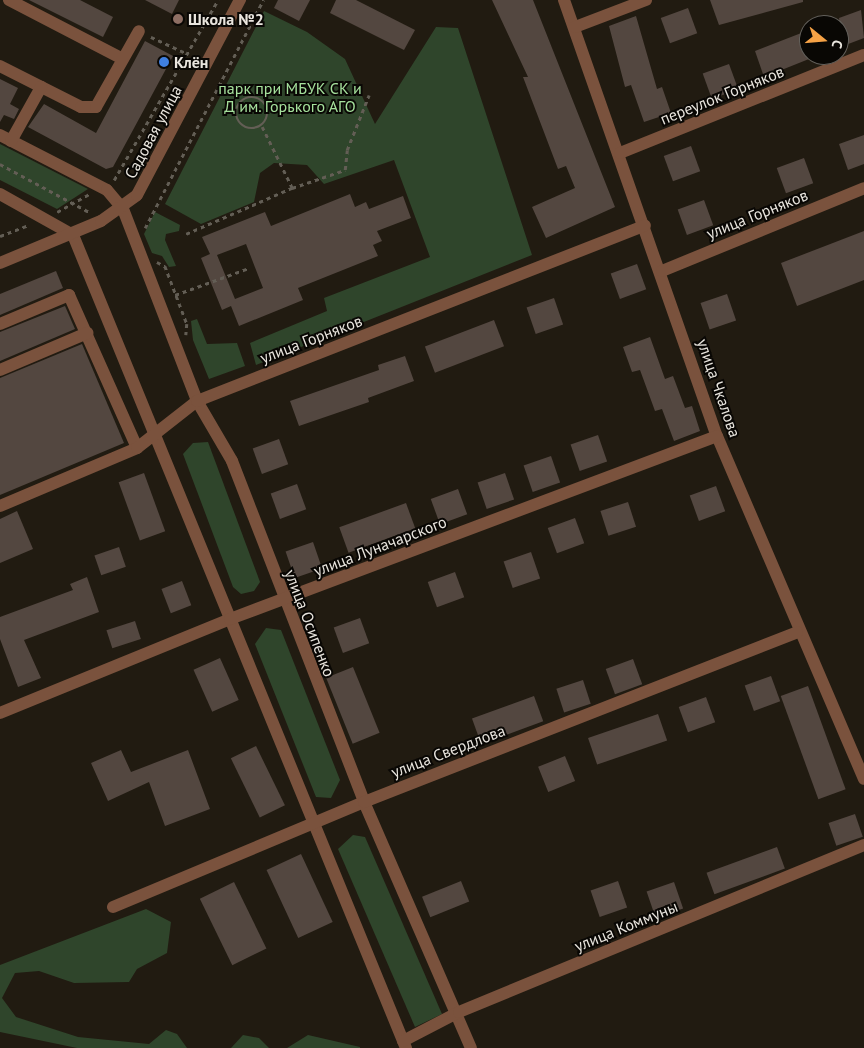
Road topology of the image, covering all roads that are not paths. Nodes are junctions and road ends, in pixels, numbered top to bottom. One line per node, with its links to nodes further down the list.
1 (8, 0): 8 (street)
2 (240, 0): 15 (street, Садовая улица)
3 (564, 0): 5 (street, улица Чкалова)
4 (646, 0): 5 (street)
5 (575, 27): 12 (street, улица Чкалова)
6 (139, 31): 8 (street)
7 (864, 55): 12 (street, переулок Горняков)
8 (123, 59): 10 (street)
9 (0, 66): 10 (street)
10 (41, 87): 11 (street)
11 (6, 138): 15 (street)
12 (620, 154): 16 (street, улица Чкалова)
13 (864, 188): 19 (street, улица Горняков)
14 (0, 194): 17 (street)
15 (123, 209): 17 (street, Садовая улица); 23 (street, улица Осипенко)
16 (645, 225): 19 (street, улица Чкалова); 23 (street, улица Горняков)
17 (73, 235): 18 (street, Садовая улица); 25 (street)
18 (0, 263)
19 (662, 271): 24 (street, улица Чкалова)
20 (0, 324): 21 (street)
21 (87, 333): 22 (street); 26 (street)
22 (0, 370)
23 (197, 401): 25 (street, улица Горняков); 28 (street, улица Осипенко)
24 (717, 436): 28 (street, улица Луначарского); 30 (street, улица Чкалова)
25 (153, 437): 26 (street, улица Горняков); 29 (street)
26 (136, 448): 27 (street, улица Горняков)
27 (0, 506)
28 (283, 600): 29 (street, улица Луначарского); 33 (street, улица Осипенко)
29 (230, 618): 31 (street, улица Луначарского); 34 (street)
30 (797, 632): 32 (street, улица Чкалова); 33 (street, улица Свердлова)
31 (0, 713)
32 (863, 773)
33 (364, 802): 34 (street, улица Свердлова); 37 (street, улица Осипенко)
34 (313, 826): 36 (street, улица Свердлова); 38 (street)
35 (864, 845): 37 (street, улица Коммуны)
36 (113, 907)
37 (458, 1012): 38 (street, улица Коммуны); 39 (street, улица Осипенко)
38 (404, 1044)
39 (471, 1048)

